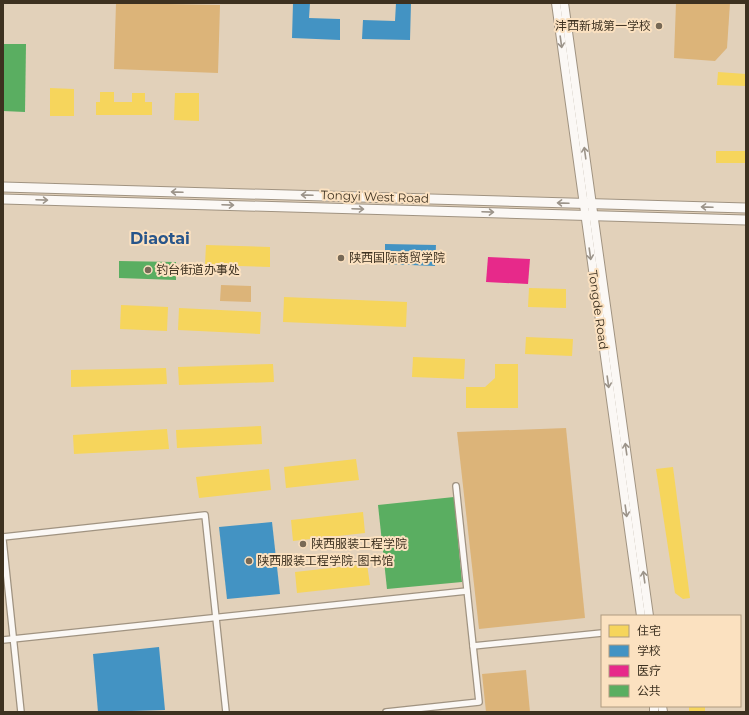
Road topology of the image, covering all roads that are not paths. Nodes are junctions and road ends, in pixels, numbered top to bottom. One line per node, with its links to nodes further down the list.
1 (556, 3): 5 (street, Tongde Road, one-way to 5)
2 (564, 3): 5 (street, Tongde Road, one-way to 2)
3 (3, 186): 5 (main road, Tongyi West Road, one-way to 3)
4 (3, 199): 7 (main road, Tongyi West Road, one-way to 7)
5 (588, 204): 6 (main road, Tongyi West Road, one-way to 5); 7 (street, Tongde Road)
6 (746, 208)
7 (589, 215): 8 (main road, Tongyi West Road); 13 (street, Tongde Road, one-way to 13); 14 (street, Tongde Road, one-way to 7)
8 (746, 220)
9 (456, 486): 12 (street)
10 (3, 537): 15 (street)
11 (3, 540): 17 (street)
12 (467, 591): 15 (street); 19 (street)
13 (641, 615)
14 (649, 615)
15 (216, 618): 17 (street); 21 (street)
16 (601, 633): 19 (street)
17 (14, 639): 18 (street); 20 (street)
18 (3, 640)
19 (473, 646): 22 (street)
20 (21, 712)
21 (226, 712)
22 (386, 712)

